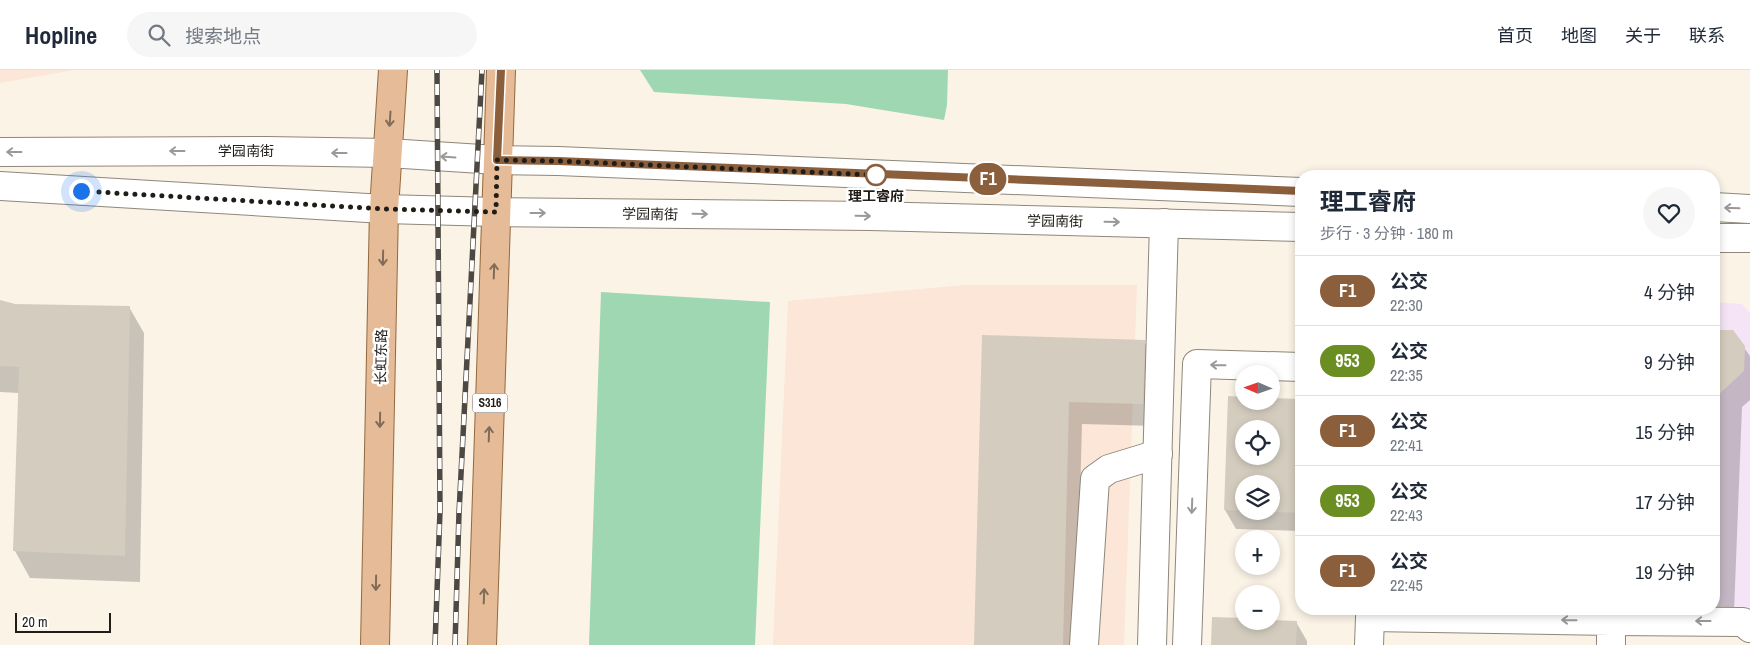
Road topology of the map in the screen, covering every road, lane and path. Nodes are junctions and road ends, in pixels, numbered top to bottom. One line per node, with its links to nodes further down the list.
1 (393, 70): 4 (main road, 长虹东路, one-way to 4)
2 (501, 70): 5 (main road, S316)
3 (0, 152): 4 (street, 学园南街, one-way to 3)
4 (388, 154): 5 (street, 学园南街, one-way to 4); 9 (main road, 长虹东路)
5 (497, 160): 7 (street, 学园南街); 11 (main road, S316)
6 (0, 186): 9 (street, 学园南街)
7 (1295, 192)
8 (1720, 207): 10 (street, one-way to 8)
9 (384, 209): 11 (street, 学园南街); 22 (main road, 长虹东路, one-way to 22)
10 (1750, 209)
11 (496, 212): 12 (street, 学园南街, one-way to 12); 23 (main road, S316, one-way to 11)
12 (1164, 223): 13 (street, 学园南街); 17 (street)
13 (1295, 227)
14 (1720, 238): 15 (street)
15 (1750, 238)
16 (1295, 367): 26 (street, one-way to 26)
17 (1158, 454): 24 (street); 25 (street)
18 (1370, 615): 27 (street)
19 (1540, 615): 21 (street, one-way to 19)
20 (1750, 628): 21 (street, one-way to 21)
21 (1611, 633)
22 (375, 645)
23 (482, 645)
24 (1084, 645)
25 (1152, 645)
26 (1187, 645)
27 (1369, 645)

